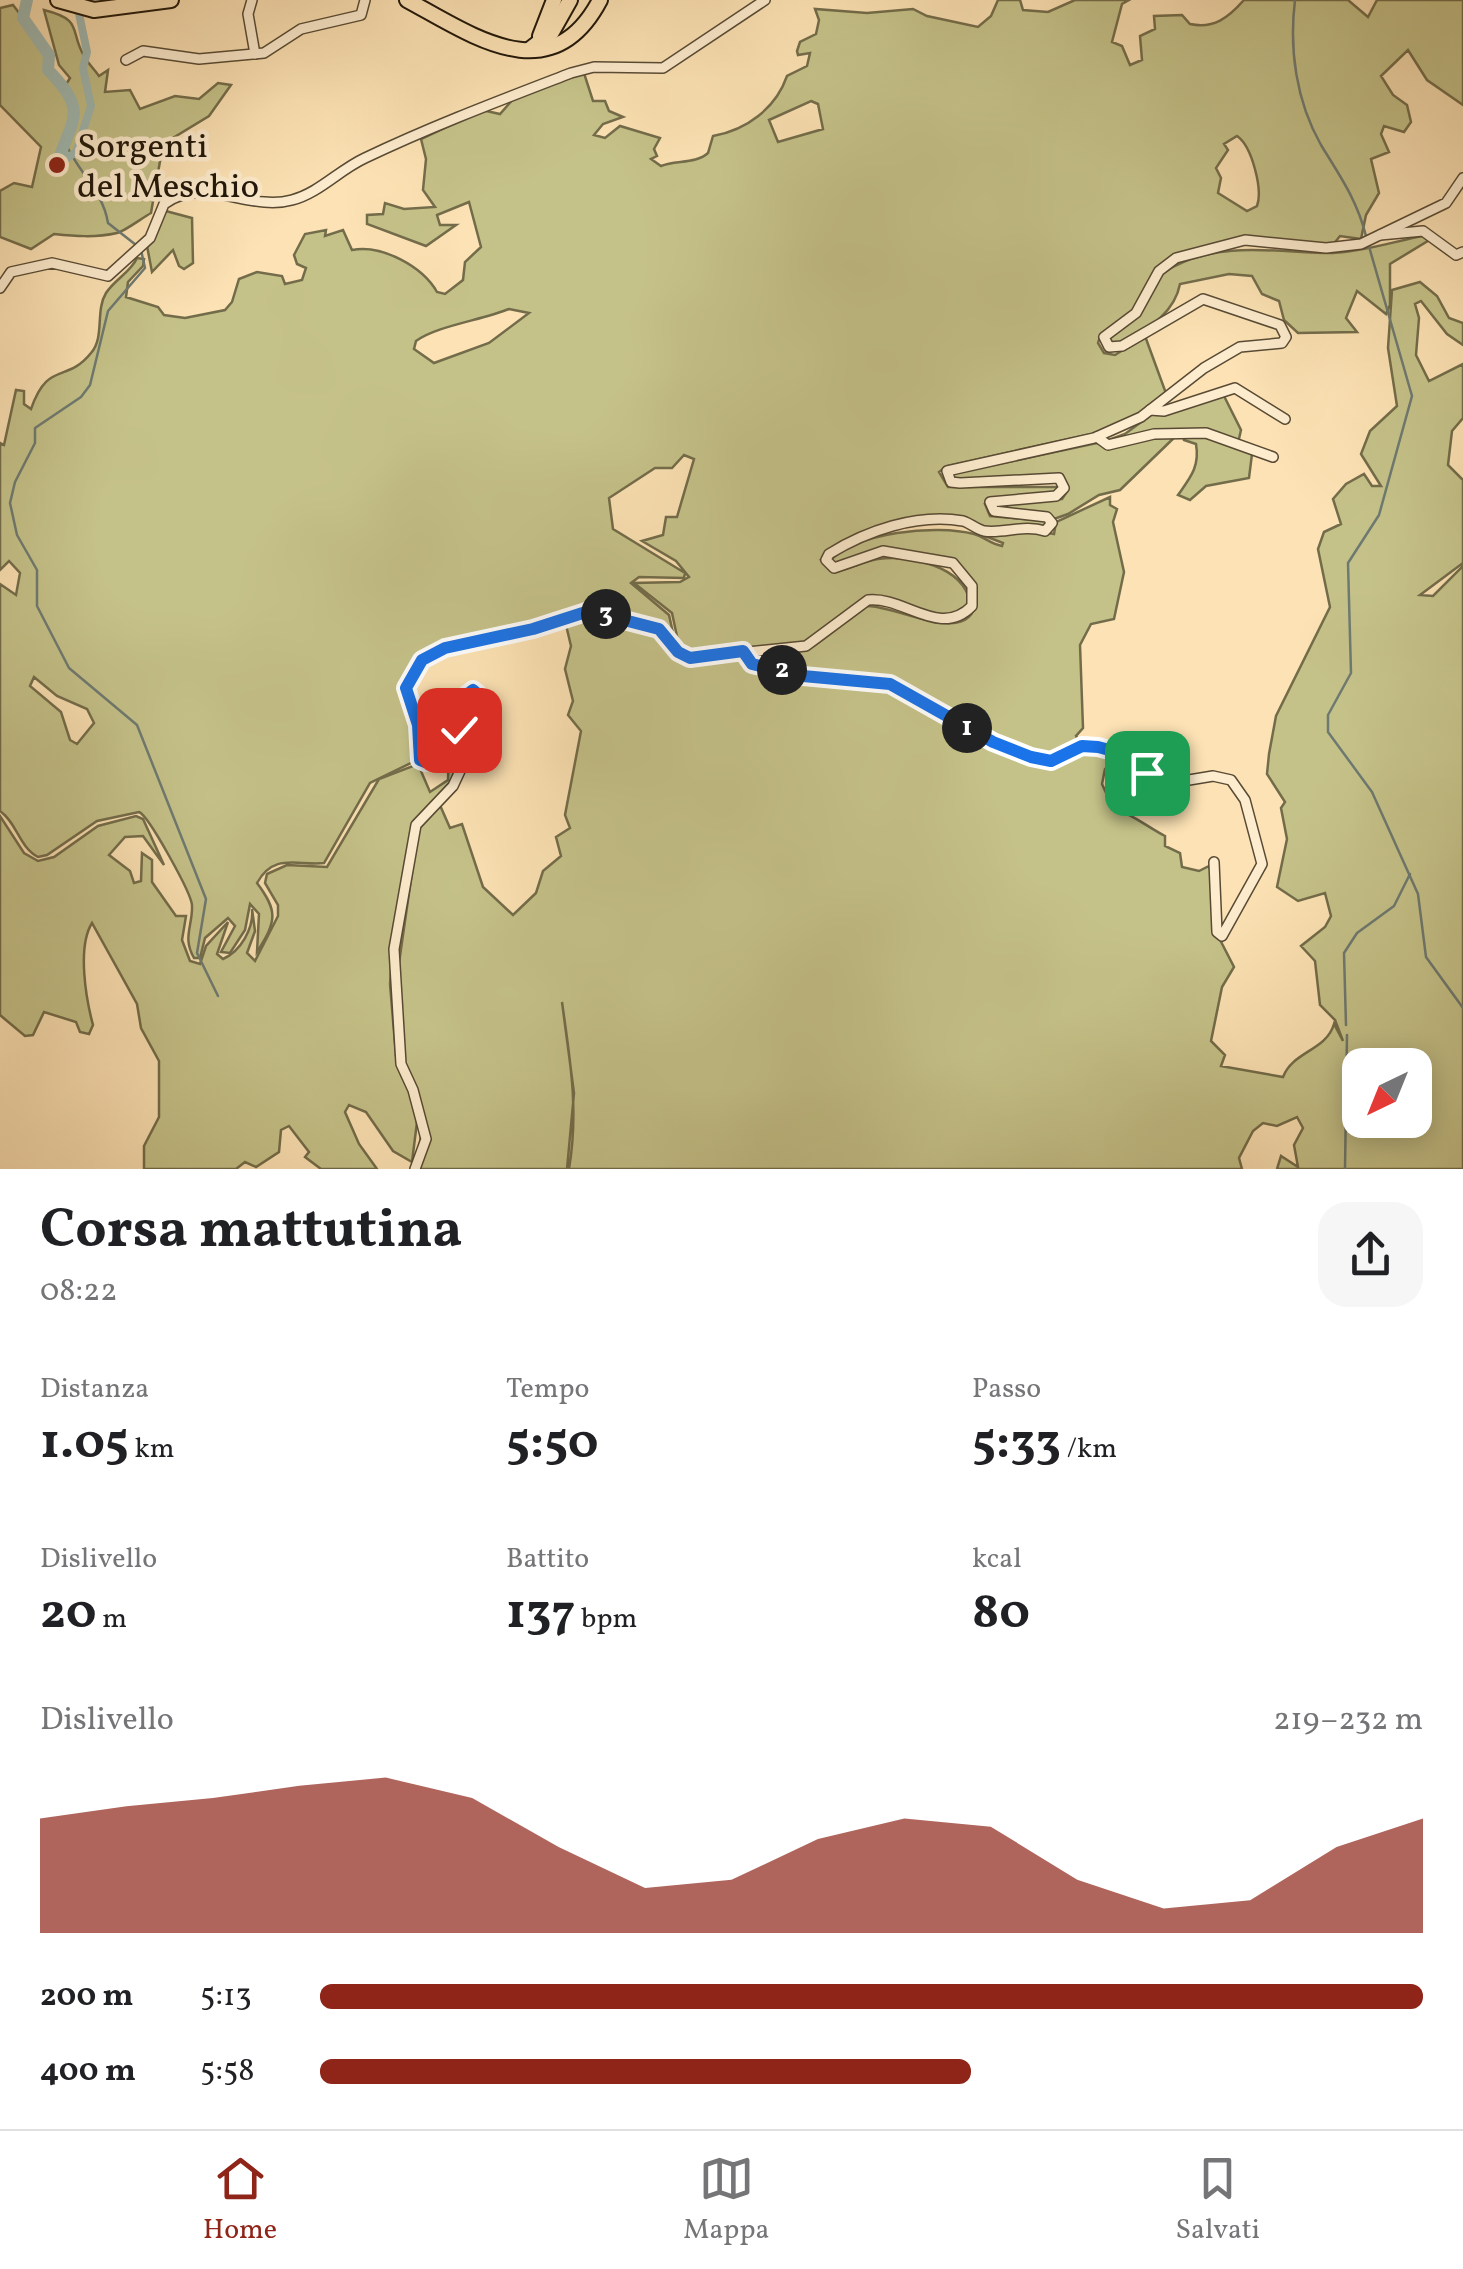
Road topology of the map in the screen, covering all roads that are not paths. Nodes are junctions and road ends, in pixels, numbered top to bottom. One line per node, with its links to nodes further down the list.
1 (58, 0): 2 (highway)
2 (170, 0)
3 (252, 0): 11 (street)
4 (365, 0): 11 (street)
5 (406, 0): 10 (highway)
6 (554, 0): 10 (highway)
7 (570, 0): 10 (highway)
8 (600, 0): 10 (highway)
9 (765, 0): 16 (street)
10 (524, 51)
11 (255, 54): 12 (street)
12 (126, 60)
13 (1463, 178): 14 (street)
14 (1369, 240): 15 (street); 17 (street)
15 (1463, 252)
16 (0, 288)
17 (1150, 410): 18 (street); 19 (street)
18 (1284, 419)
19 (1097, 437): 20 (street); 21 (street)
20 (1273, 457)
21 (743, 651): 22 (street); 23 (street)
22 (1214, 862)
23 (415, 1169)

